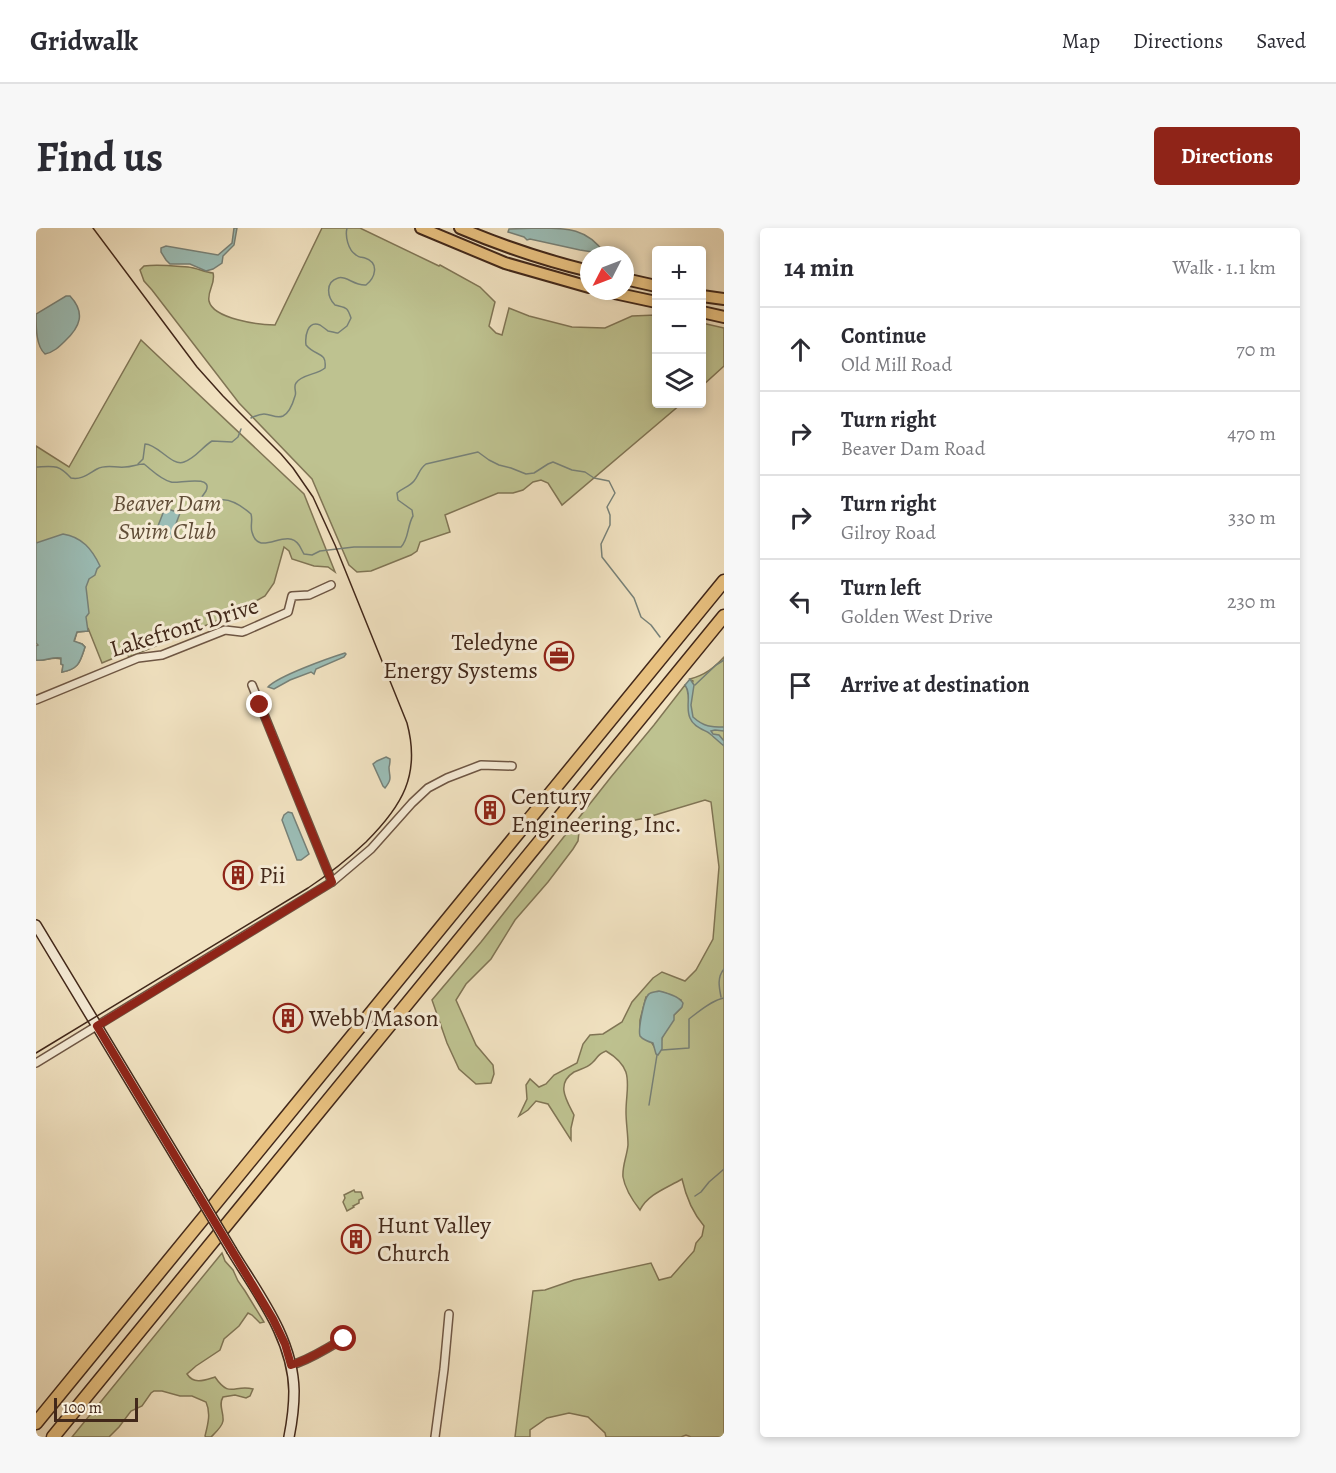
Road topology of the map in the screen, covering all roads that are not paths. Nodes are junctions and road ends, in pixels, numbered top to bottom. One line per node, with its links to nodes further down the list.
1 (421, 228): 5 (main road)
2 (460, 228): 3 (main road)
3 (580, 269)
4 (634, 281): 6 (main road)
5 (580, 284)
6 (652, 285)
7 (634, 297): 10 (main road)
8 (706, 297): 9 (main road)
9 (724, 299)
10 (652, 301)
11 (706, 313): 12 (main road)
12 (724, 317)
13 (724, 581): 26 (highway)
14 (332, 585): 17 (street, Lakefront Drive)
15 (724, 616): 27 (highway)
16 (252, 685): 19 (street)
17 (36, 700)
18 (512, 766): 19 (street)
19 (332, 882): 21 (street)
20 (36, 925): 21 (street)
21 (97, 1026): 22 (street); 25 (street, bridge)
22 (36, 1063)
23 (449, 1314): 29 (street)
24 (344, 1339): 25 (street)
25 (291, 1365): 28 (street)
26 (36, 1424)
27 (54, 1437)
28 (289, 1437)
29 (435, 1437)

